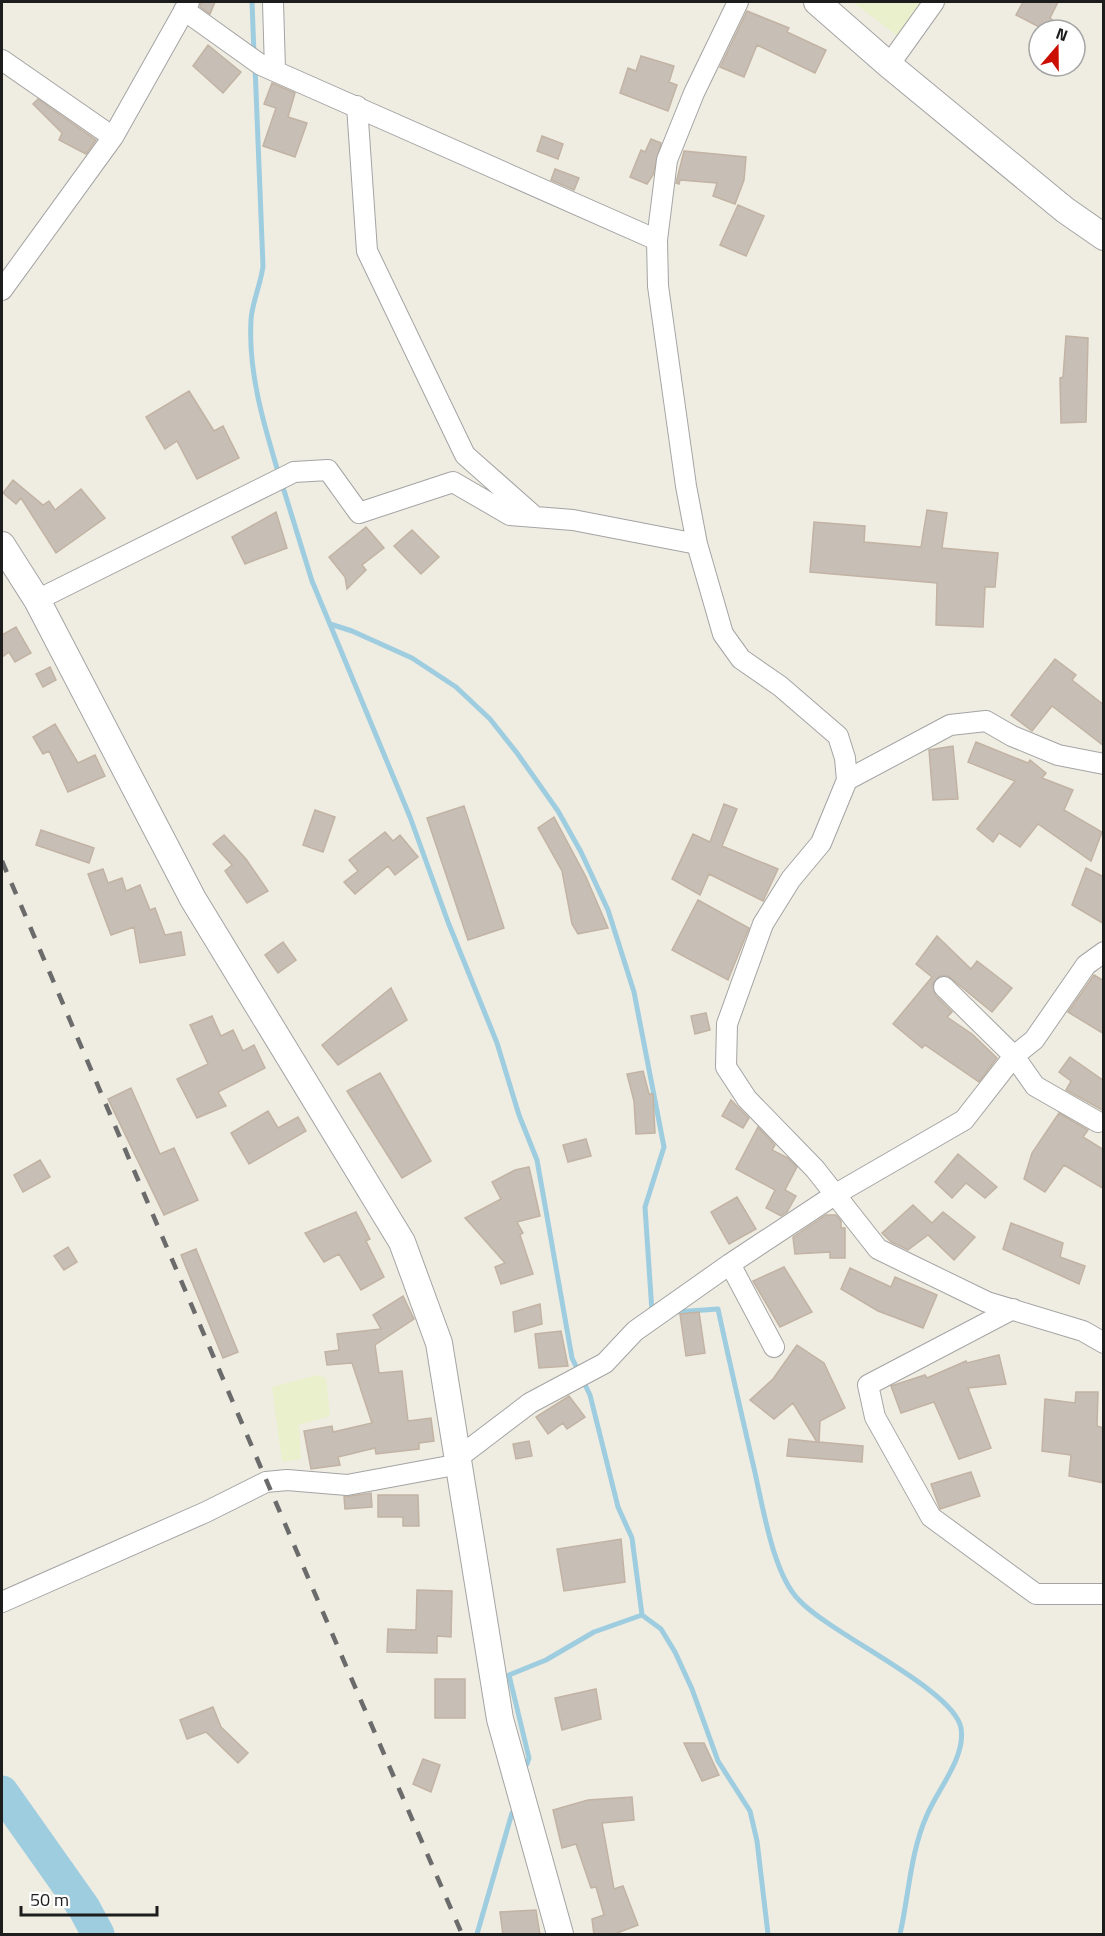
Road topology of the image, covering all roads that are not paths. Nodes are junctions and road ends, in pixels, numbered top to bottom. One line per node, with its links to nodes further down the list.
1 (273, 2): 8 (street)
2 (738, 2): 12 (street)
3 (817, 2): 7 (street)
4 (934, 2): 7 (street)
5 (186, 6): 8 (street); 10 (street)
6 (2, 60): 10 (street)
7 (889, 65): 11 (street)
8 (268, 67): 9 (street)
9 (357, 106): 12 (street); 14 (street)
10 (113, 137): 13 (street)
11 (1104, 237)
12 (657, 240): 15 (street)
13 (2, 290)
14 (534, 516): 15 (street); 17 (street)
15 (697, 544): 19 (street)
16 (2, 545): 17 (street)
17 (37, 600): 30 (street)
18 (1104, 764): 19 (street)
19 (847, 780): 25 (street)
20 (1104, 952): 21 (street)
21 (1095, 967): 23 (street)
22 (944, 987): 23 (street)
23 (1014, 1056): 24 (street); 25 (street)
24 (1098, 1122)
25 (836, 1194): 26 (street); 27 (street)
26 (730, 1264): 29 (street); 30 (street)
27 (1013, 1310): 28 (street); 31 (street)
28 (1104, 1343)
29 (774, 1347)
30 (460, 1460): 32 (street); 33 (street)
31 (1104, 1594)
32 (2, 1602)
33 (560, 1935)

